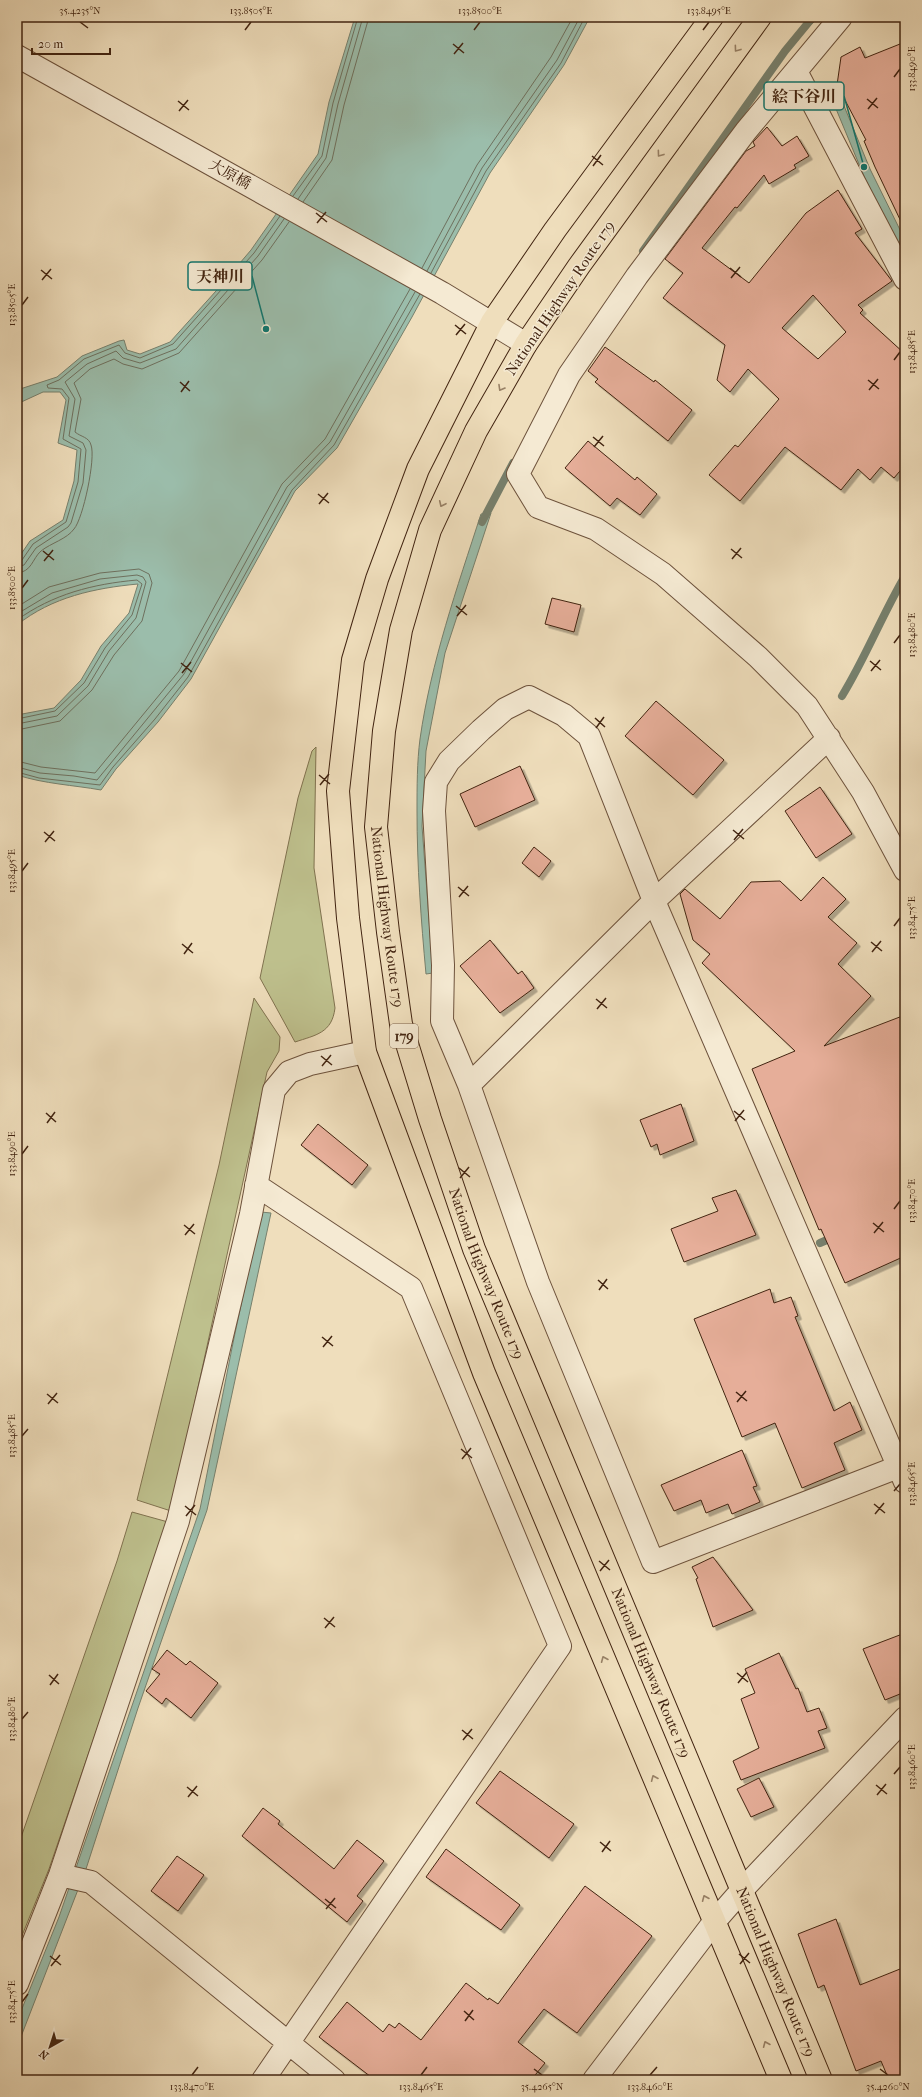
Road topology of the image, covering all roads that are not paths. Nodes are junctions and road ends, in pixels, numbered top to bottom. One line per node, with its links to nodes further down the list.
1 (712, 17): 7 (highway)
2 (760, 17): 8 (highway, National Highway Route 179 / 179, one-way to 8)
3 (841, 17): 5 (street)
4 (17, 56): 7 (street, 大原橋)
5 (796, 71): 6 (street); 9 (street)
6 (905, 279)
7 (492, 322): 8 (street, 大原橋); 12 (highway)
8 (526, 344): 18 (highway, National Highway Route 179 / 179, one-way to 18)
9 (829, 738): 10 (street); 11 (street)
10 (905, 870)
11 (654, 901): 13 (street); 13 (street); 15 (street)
12 (365, 1052): 14 (street); 19 (highway, one-way to 12)
13 (469, 1085): 15 (street)
14 (256, 1186): 17 (street); 21 (street)
15 (902, 1474)
16 (905, 1718): 18 (street)
17 (60, 1875): 20 (street); 21 (street)
18 (742, 1890): 19 (street); 26 (highway, National Highway Route 179 / 179)
19 (714, 1922): 24 (street); 25 (highway, one-way to 19)
20 (17, 1984)
21 (290, 2043): 22 (street); 23 (street)
22 (264, 2080)
23 (334, 2080)
24 (594, 2080)
25 (781, 2080)
26 (821, 2080)

